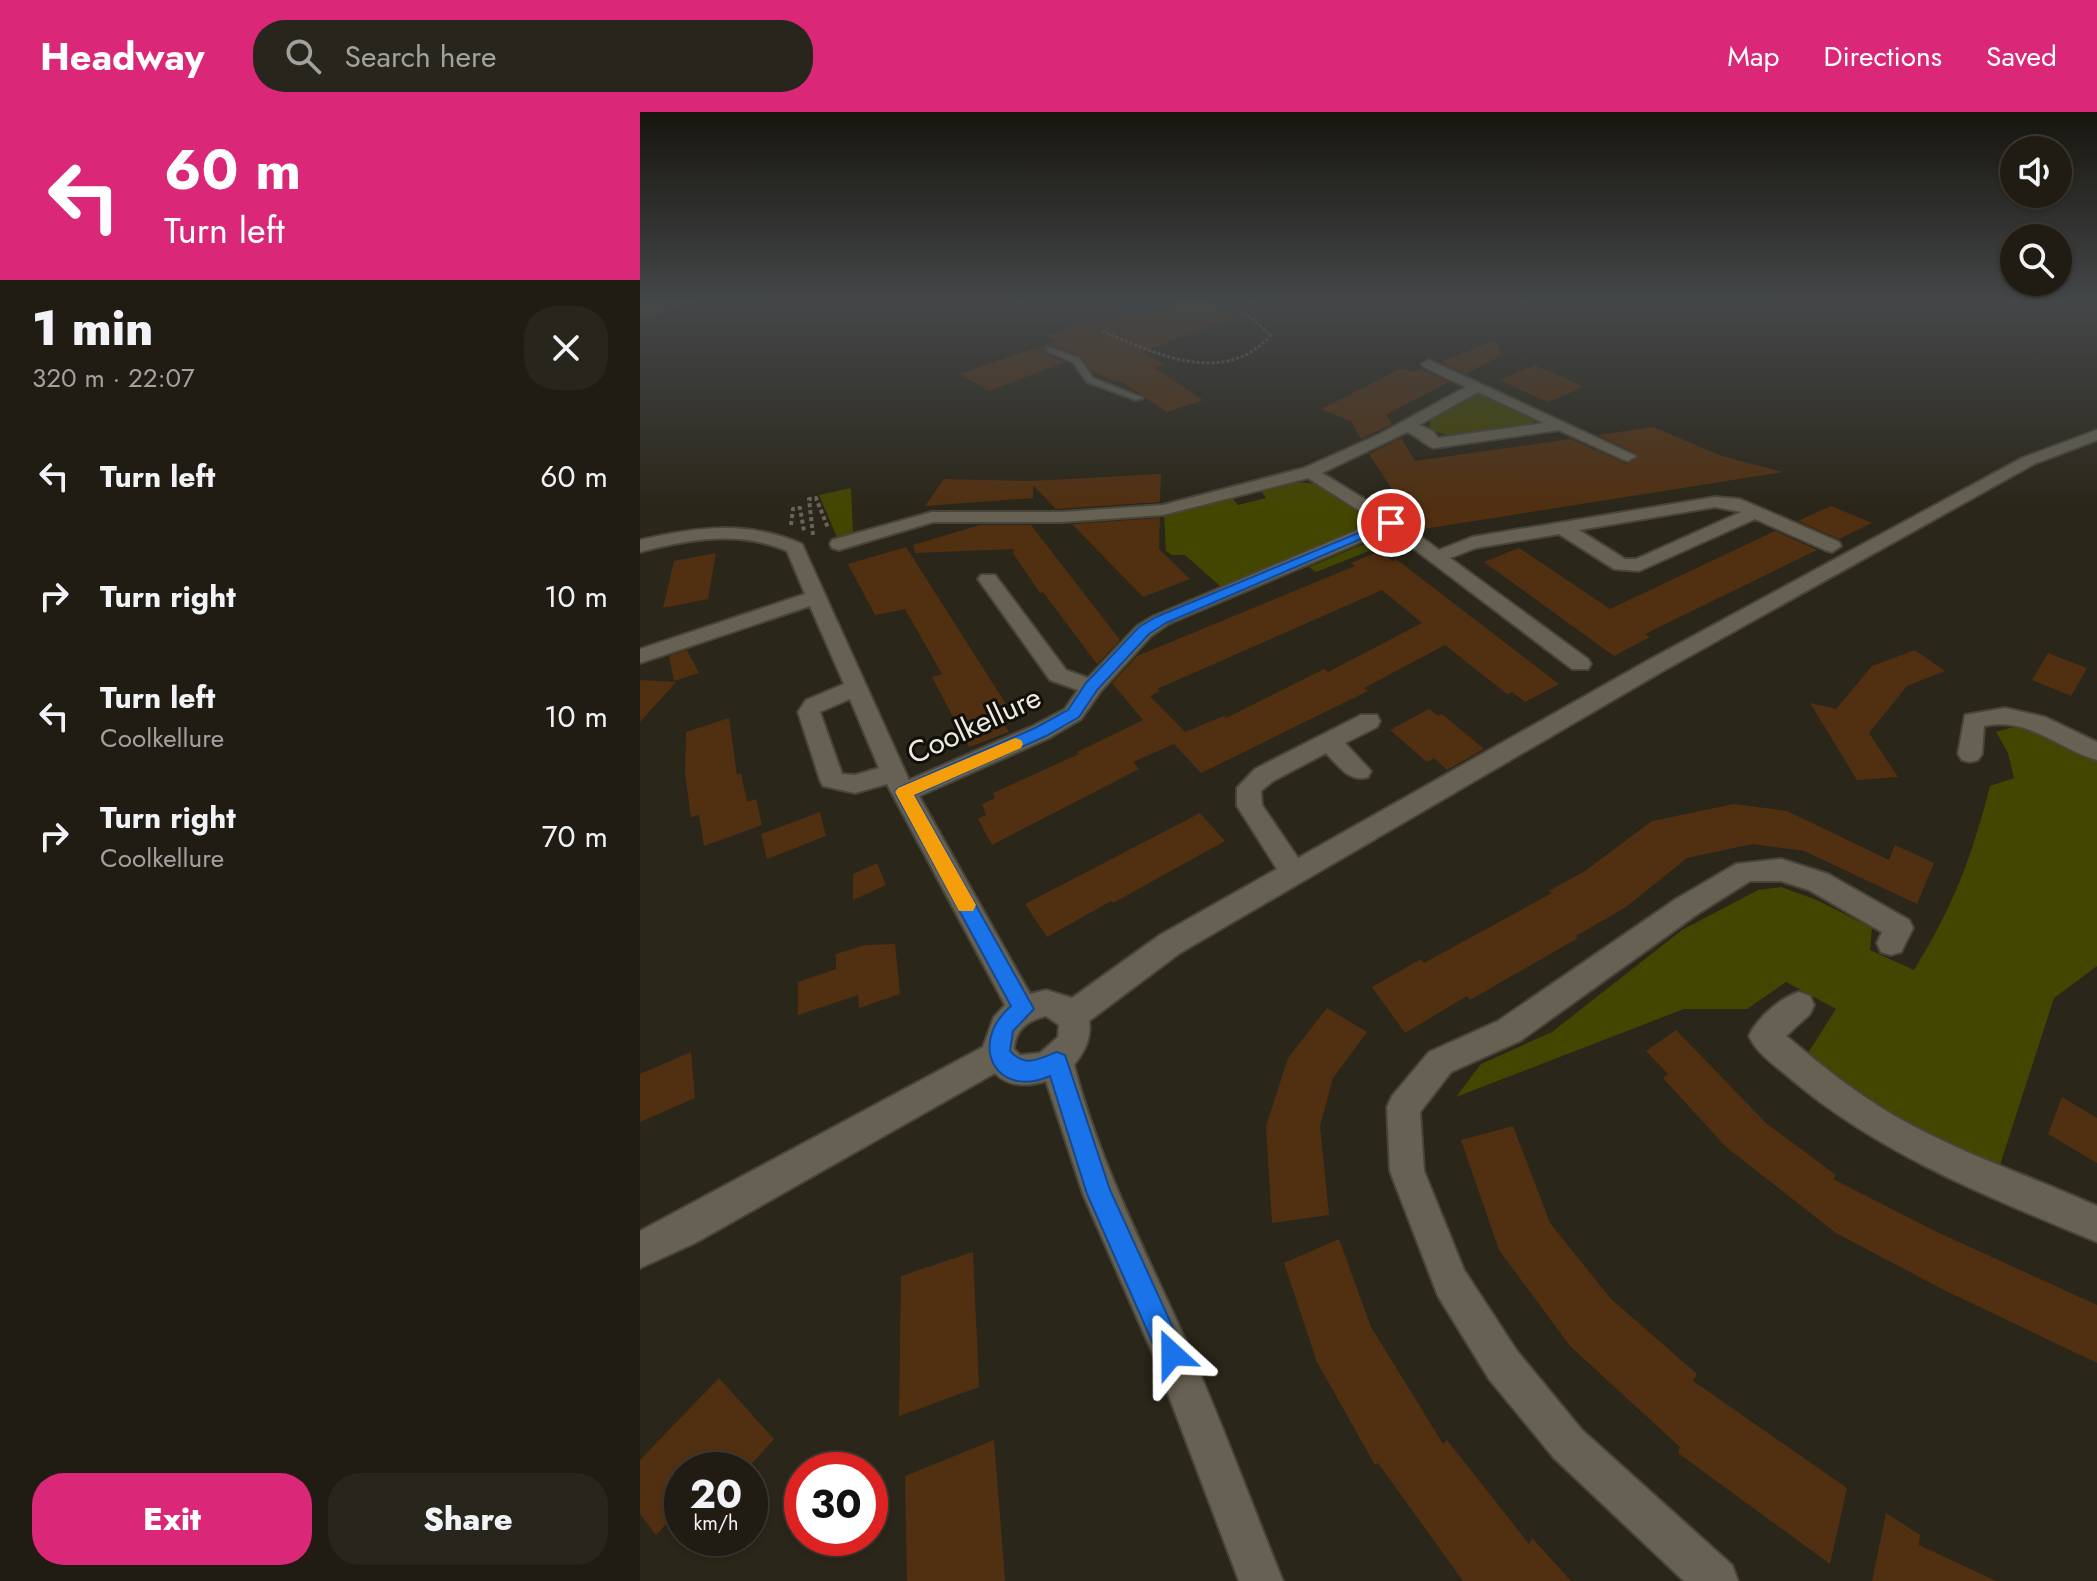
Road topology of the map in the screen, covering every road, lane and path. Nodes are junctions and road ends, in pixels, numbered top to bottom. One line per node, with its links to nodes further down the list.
1 (1083, 371): 4 (lane)
2 (1443, 371): 3 (street)
3 (1477, 387): 5 (street); 6 (street)
4 (1139, 398)
5 (1562, 425): 6 (street); 8 (street)
6 (1406, 426): 9 (street)
7 (2097, 435): 32 (street)
8 (1628, 456)
9 (1310, 472): 12 (street); 13 (street)
10 (918, 498): 12 (street)
11 (1754, 511): 14 (street); 14 (street); 18 (street)
12 (908, 523): 15 (street)
13 (1391, 523): 19 (street); 24 (street)
14 (1563, 528): 19 (street)
15 (836, 542): 16 (path)
16 (786, 543): 17 (street); 21 (street, Coolkellure)
17 (640, 546)
18 (1832, 546)
19 (1437, 557): 23 (street)
20 (988, 579): 24 (street, Coolkellure)
21 (816, 597): 22 (street); 25 (street, Coolkellure)
22 (640, 656)
23 (1580, 664)
24 (1092, 687): 31 (street, Coolkellure)
25 (855, 688): 31 (street, Coolkellure); 31 (street, Coolkellure)
26 (1369, 721): 27 (street)
27 (1329, 742): 30 (street); 32 (street)
28 (2097, 752): 29 (street)
29 (1970, 754)
30 (1359, 771)
31 (898, 782): 35 (street, Coolkellure)
32 (1295, 875): 36 (street)
33 (1891, 943): 42 (street)
34 (1799, 1005): 39 (street)
35 (1023, 1009): 36 (street); 37 (street)
36 (1071, 1016): 38 (street)
37 (999, 1055): 38 (street); 40 (street)
38 (1057, 1062): 41 (street)
39 (2097, 1224)
40 (640, 1250)
41 (1261, 1581)
42 (1716, 1581)

